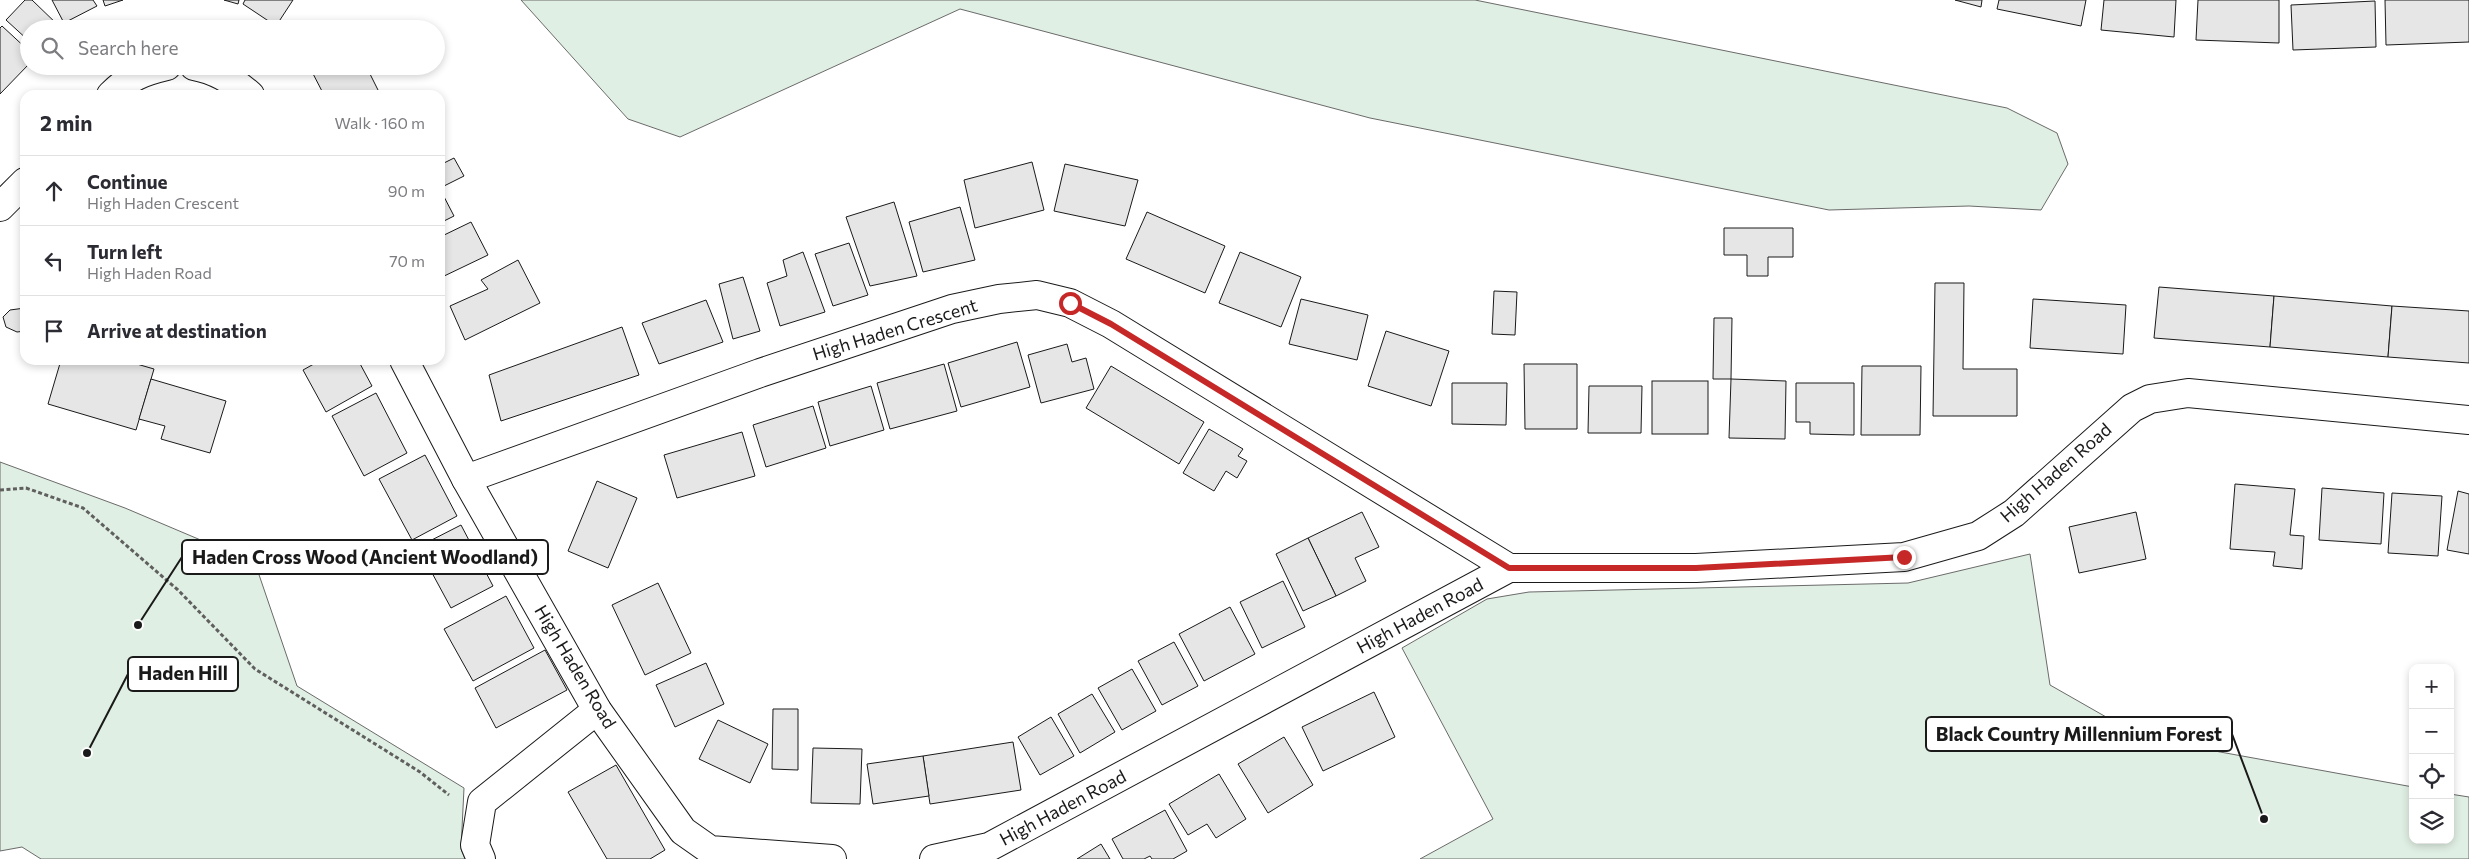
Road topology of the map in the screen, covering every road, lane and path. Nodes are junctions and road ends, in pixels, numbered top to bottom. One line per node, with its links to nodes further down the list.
1 (137, 75): 3 (street)
2 (221, 75): 4 (street)
3 (116, 90)
4 (244, 90)
5 (20, 187): 6 (street)
6 (0, 207)
7 (407, 365): 9 (street, High Haden Road)
8 (2469, 420): 11 (street, High Haden Road)
9 (466, 479): 11 (street, High Haden Crescent); 12 (street, High Haden Road)
10 (0, 490): 13 (path)
11 (1509, 568): 16 (street, High Haden Road)
12 (597, 710): 13 (street); 15 (street, High Haden Road)
13 (482, 802): 14 (street)
14 (481, 859)
15 (832, 859)
16 (934, 859)

